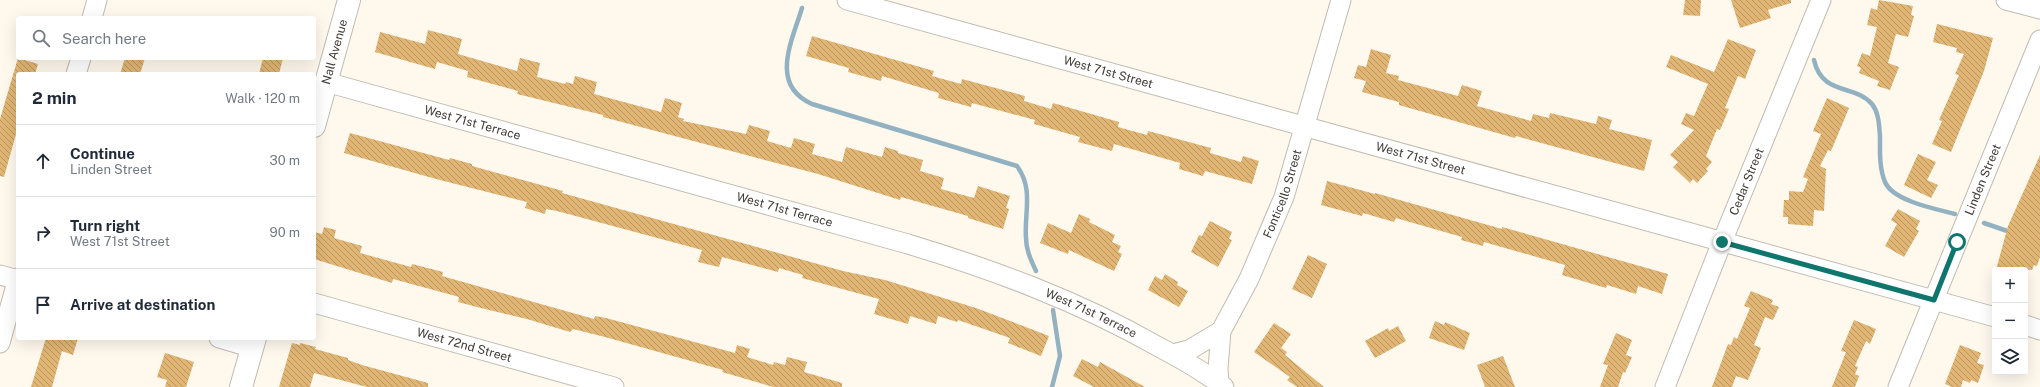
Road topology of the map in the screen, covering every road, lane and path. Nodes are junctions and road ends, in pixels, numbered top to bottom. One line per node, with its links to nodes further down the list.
1 (97, 0): 8 (street)
2 (349, 0): 12 (main road, Nall Avenue)
3 (847, 0): 14 (street, West 71st Street)
4 (1341, 0): 14 (street, Fonticello Street)
5 (1821, 0): 15 (street, Cedar Street)
6 (2006, 0): 7 (street)
7 (2040, 9)
8 (93, 16)
9 (2040, 40): 17 (street, Linden Street)
10 (80, 60): 11 (street)
11 (77, 72)
12 (326, 82): 13 (main road, Nall Avenue); 26 (street, West 71st Terrace)
13 (316, 119)
14 (1305, 127): 15 (street, West 71st Street); 22 (street, Fonticello Street)
15 (1722, 242): 17 (street, West 71st Street); 30 (street, Cedar Street)
16 (13, 279): 24 (street)
17 (1934, 300): 19 (street, West 71st Street); 31 (street, Linden Street)
18 (316, 304): 29 (street, West 72nd Street)
19 (1992, 316)
20 (2028, 327): 21 (street)
21 (2040, 330)
22 (1221, 331): 26 (street); 27 (street, Fonticello Street)
23 (233, 340): 25 (street)
24 (0, 343)
25 (254, 343): 28 (main road)
26 (1173, 354): 27 (street, West 71st Terrace)
27 (1221, 385)
28 (241, 387)
29 (614, 387)
30 (1665, 387)
31 (1898, 387)

